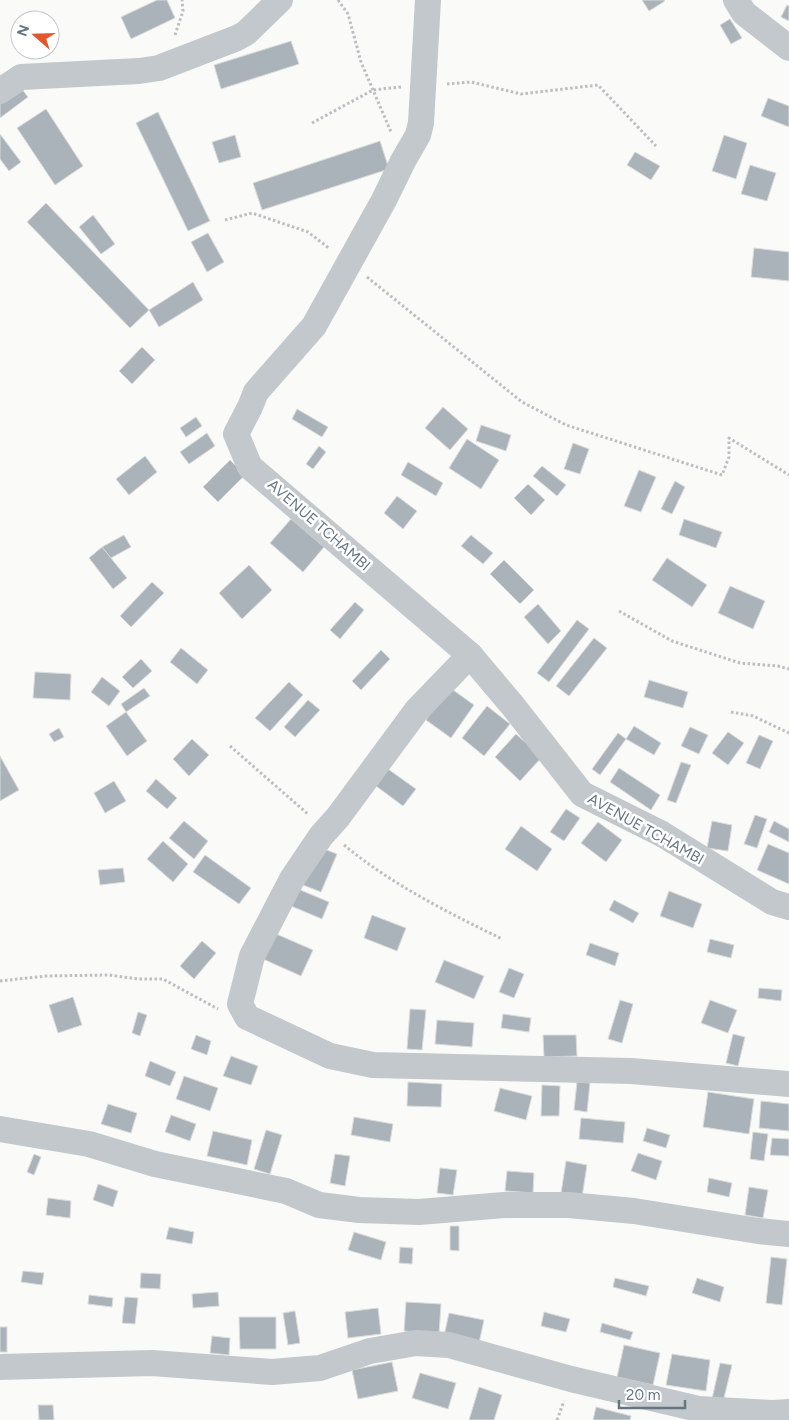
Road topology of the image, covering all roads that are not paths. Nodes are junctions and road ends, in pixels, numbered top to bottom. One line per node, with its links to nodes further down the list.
1 (280, 0): 5 (street)
2 (428, 0): 6 (street, AVENUE TCHAMBI)
3 (736, 0): 4 (street)
4 (789, 48)
5 (0, 91)
6 (470, 656): 7 (street, AVENUE TCHAMBI); 8 (street)
7 (789, 907)
8 (789, 1084)
9 (0, 1129): 10 (street)
10 (789, 1234)
11 (0, 1366): 12 (street)
12 (789, 1412)

